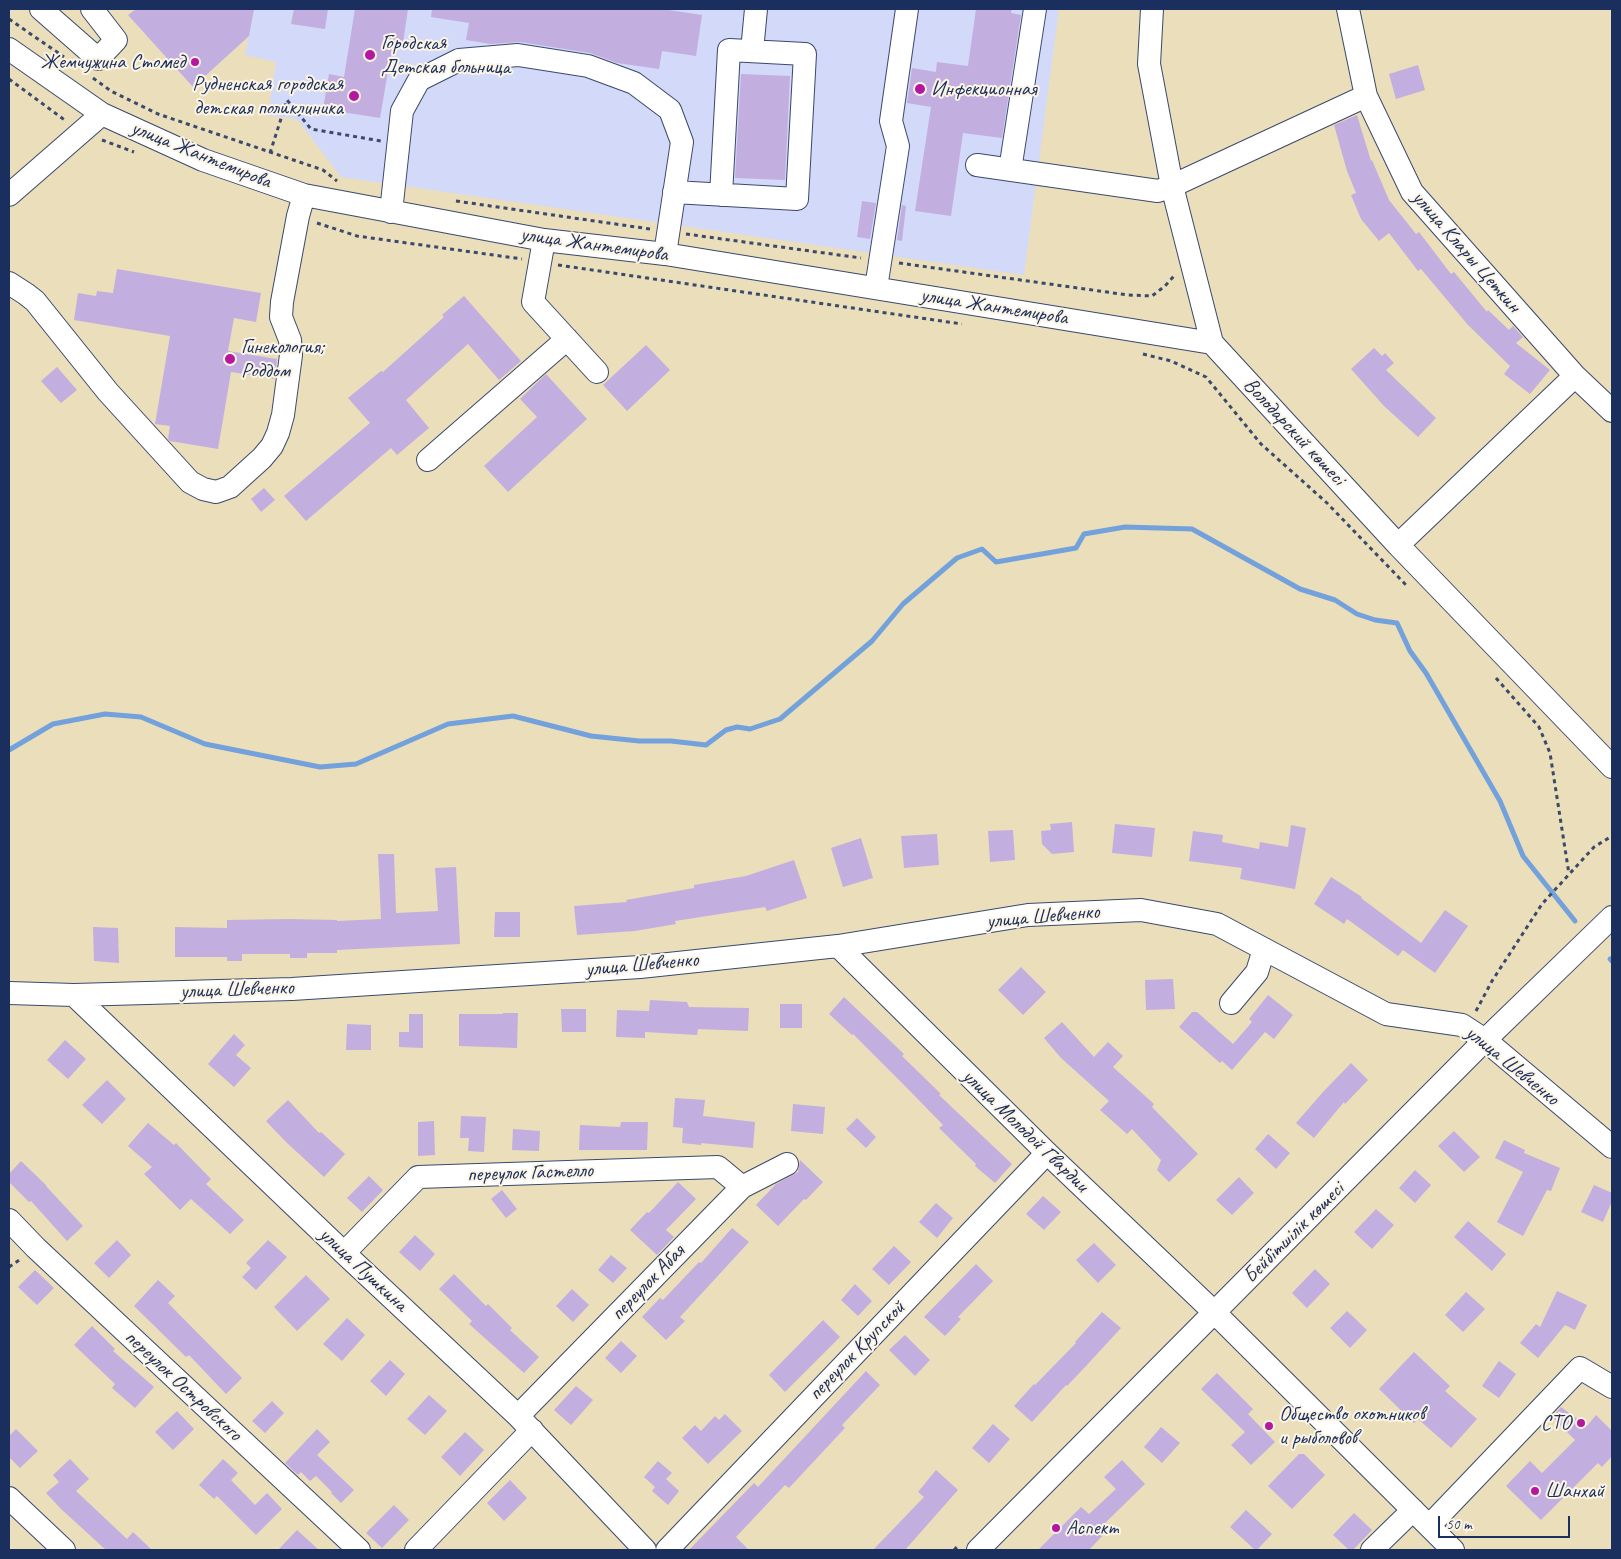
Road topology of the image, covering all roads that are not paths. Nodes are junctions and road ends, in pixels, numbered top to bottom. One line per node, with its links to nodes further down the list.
1 (42, 9): 2 (street)
2 (92, 9)
3 (756, 9): 9 (street)
4 (907, 9): 23 (street)
5 (1035, 9): 13 (street)
6 (1152, 9): 14 (street, Володарский көшесі)
7 (1348, 9): 10 (street, улица Клары Цеткин)
8 (9, 49): 11 (street, улица Жантемирова)
9 (752, 51): 18 (street); 18 (street)
10 (1366, 96): 14 (street); 27 (street, улица Клары Цеткин)
11 (102, 114): 16 (street); 17 (street, улица Жантемирова)
12 (977, 165): 13 (street)
13 (1010, 170): 14 (street)
14 (1172, 186): 25 (street, Володарский көшесі)
15 (674, 192): 18 (street); 19 (street); 21 (street)
16 (9, 195)
17 (304, 195): 19 (street, улица Жантемирова); 22 (street)
18 (721, 195)
19 (392, 212): 20 (street, улица Жантемирова)
20 (544, 240): 21 (street, улица Жантемирова); 24 (street)
21 (665, 254): 23 (street, улица Жантемирова)
22 (9, 283)
23 (876, 288): 25 (street, улица Жантемирова)
24 (567, 339): 26 (street); 29 (street)
25 (1212, 343): 30 (street, Володарский көшесі)
26 (597, 372)
27 (1575, 376): 28 (street, улица Клары Цеткин); 30 (street)
28 (1612, 411)
29 (428, 460)
30 (1398, 545): 31 (street, Володарский көшесі)
31 (1612, 767)
32 (1612, 917): 38 (street, Бейбітшілік көшесі)
33 (838, 946): 34 (street, улица Шевченко); 36 (street, улица Шевченко); 40 (street, улица Молодой Гвардии)
34 (1264, 949): 37 (street); 38 (street, улица Шевченко)
35 (9, 993): 36 (street, улица Шевченко)
36 (74, 996): 44 (street, улица Пушкина)
37 (1231, 1003)
38 (1485, 1040): 39 (street, улица Шевченко); 45 (street, Бейбітшілік көшесі)
39 (1612, 1147)
40 (1047, 1153): 45 (street, улица Молодой Гвардии); 55 (street, переулок Крупской)
41 (787, 1164): 42 (street, переулок Абая)
42 (742, 1187): 44 (street, переулок Гастелло); 47 (street, переулок Абая)
43 (9, 1220): 52 (street, переулок Островского)
44 (344, 1253): 47 (street, улица Пушкина)
45 (1214, 1313): 49 (street, улица Молодой Гвардии); 56 (street, Бейбітшілік көшесі)
46 (1612, 1387): 50 (street)
47 (525, 1423): 53 (street, переулок Абая); 54 (street, улица Пушкина)
48 (13, 1509): 51 (street)
49 (1413, 1510): 50 (street, улица Молодой Гвардии); 57 (street)
50 (1429, 1526): 58 (street, улица Молодой Гвардии)
51 (64, 1550)
52 (358, 1550)
53 (416, 1550)
54 (645, 1550)
55 (667, 1550)
56 (978, 1550)
57 (1372, 1550)
58 (1454, 1550)

